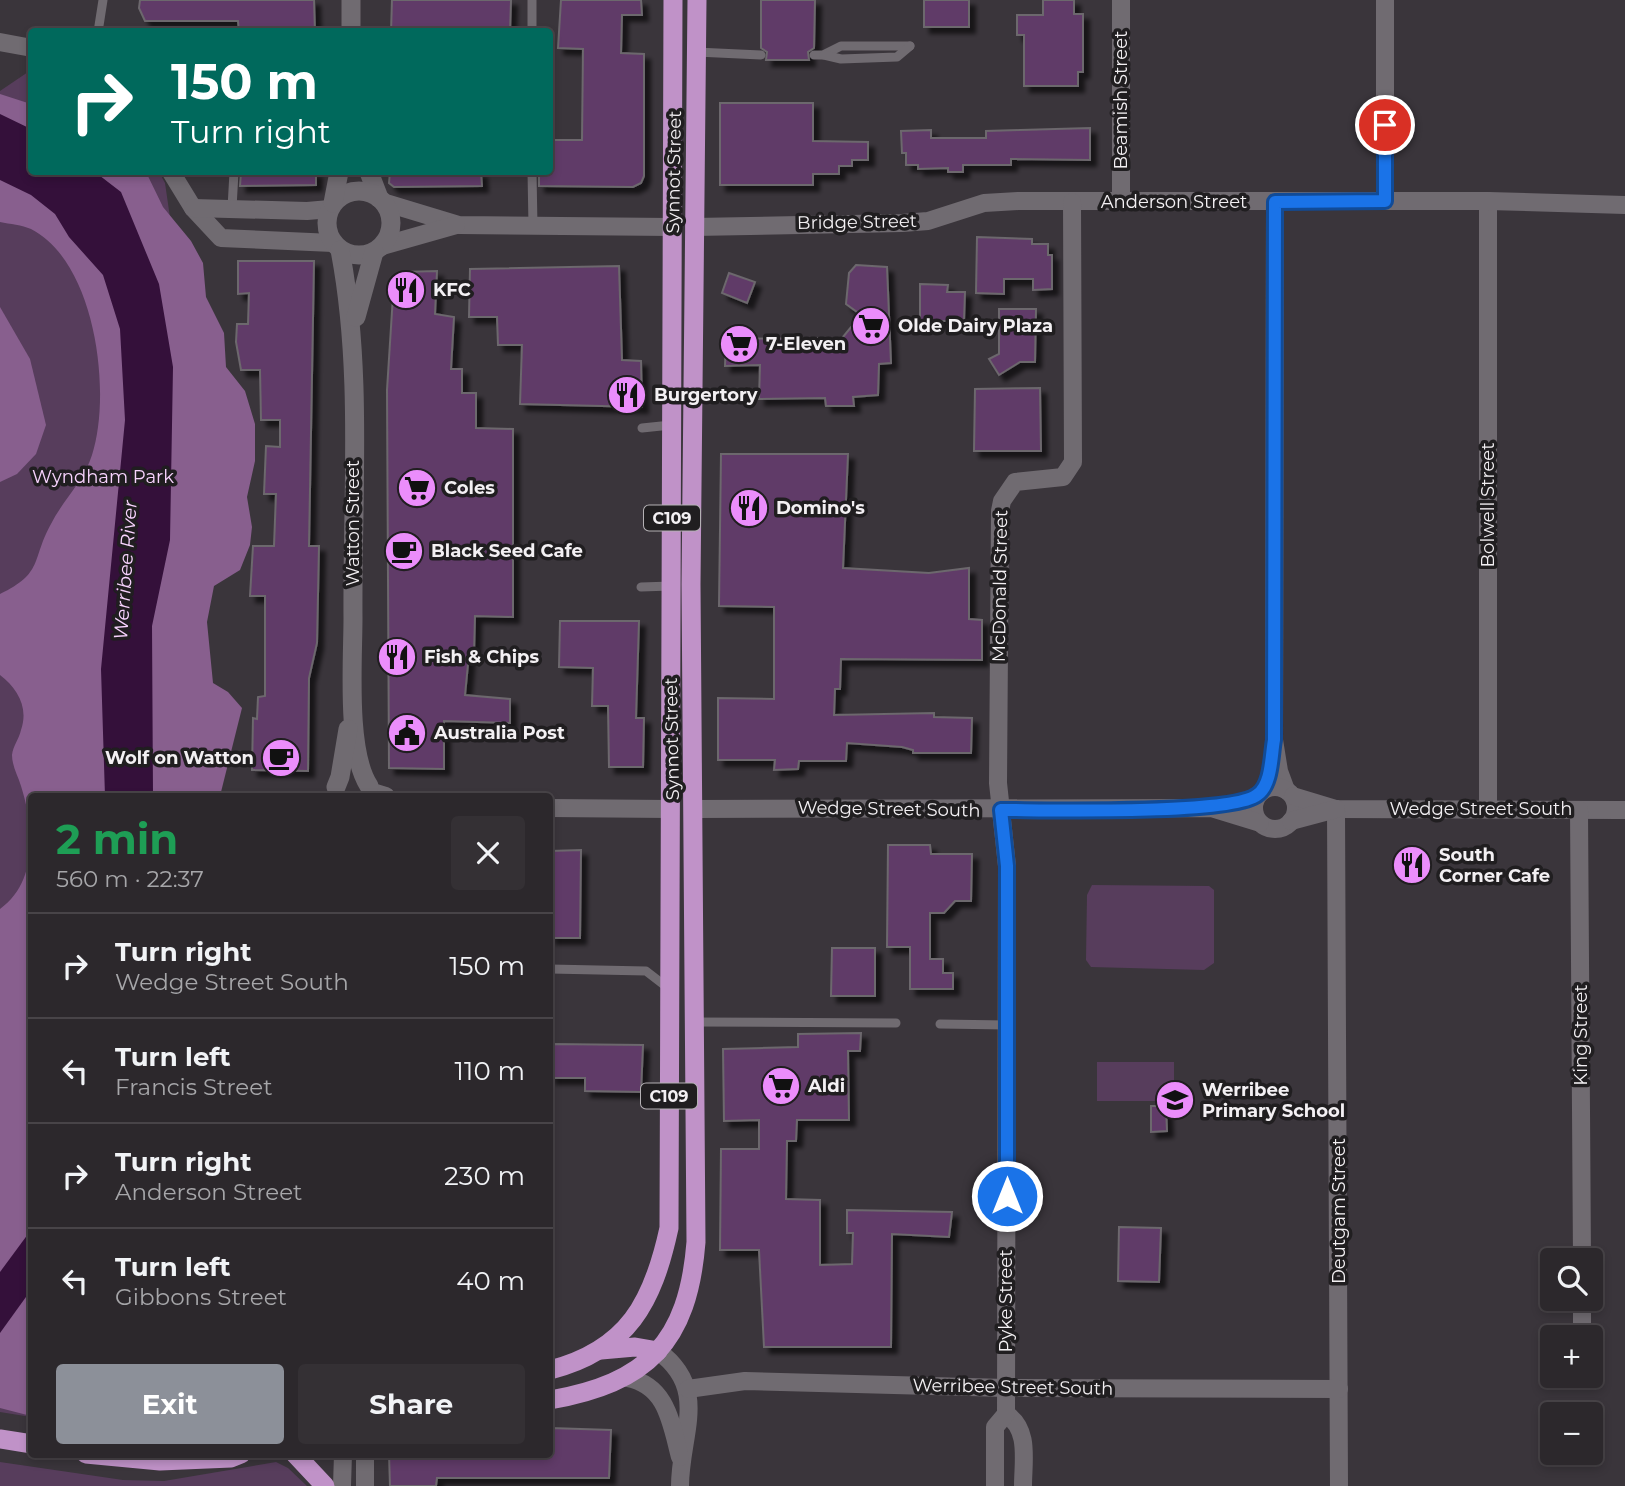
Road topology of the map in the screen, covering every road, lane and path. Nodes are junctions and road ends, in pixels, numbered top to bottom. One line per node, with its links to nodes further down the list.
1 (103, 0): 8 (lane)
2 (351, 0): 9 (street)
3 (532, 0): 10 (lane)
4 (673, 0): 35 (highway, Synnot Street / C109)
5 (697, 0): 14 (highway, Synnot Street / C109)
6 (1121, 0): 24 (street, Beamish Street)
7 (1385, 0): 25 (street)
8 (99, 28)
9 (351, 28)
10 (532, 28)
11 (0, 43): 13 (street)
12 (910, 46): 16 (lane)
13 (28, 47)
14 (696, 52): 15 (lane); 36 (highway, Synnot Street / C109)
15 (761, 55)
16 (819, 55)
17 (173, 175): 31 (street)
18 (234, 175): 32 (lane)
19 (338, 175): 30 (street)
20 (370, 175): 22 (street)
21 (533, 175): 34 (lane)
22 (381, 200): 30 (street); 33 (street); 38 (street)
23 (1018, 201): 27 (street, Anderson Street); 36 (street, Bridge Street)
24 (1121, 201): 27 (street, Anderson Street); 28 (street, Anderson Street)
25 (1385, 201): 26 (street, Anderson Street); 28 (street, Anderson Street)
26 (1488, 201): 29 (street, Anderson Street); 54 (street, Bolwell Street)
27 (1072, 202): 56 (street, McDonald Street)
28 (1275, 202): 45 (street)
29 (1625, 205)
30 (332, 206): 32 (street); 37 (street)
31 (193, 208): 32 (street); 37 (street)
32 (232, 208)
33 (459, 225): 34 (street); 38 (street)
34 (533, 226): 35 (street)
35 (671, 227): 36 (highway); 40 (highway, Synnot Street / C109)
36 (694, 227): 40 (highway, Synnot Street / C109)
37 (337, 247): 38 (street); 39 (street, Watton Street)
38 (378, 249): 39 (street, Watton Street)
39 (353, 335): 44 (street, Watton Street)
40 (682, 426): 41 (lane); 42 (highway, Synnot Street / C109)
41 (642, 428)
42 (681, 585): 43 (lane); 52 (highway, Synnot Street / C109); 55 (highway, Synnot Street / C109)
43 (641, 587)
44 (353, 712): 46 (street, Watton Street); 47 (street, Watton Street)
45 (1274, 740): 48 (street); 49 (street)
46 (333, 791): 47 (street)
47 (376, 793)
48 (1260, 793): 49 (street); 51 (street, Wedge Street South); 60 (street)
49 (1289, 793): 53 (street, Wedge Street South); 59 (street)
50 (553, 808): 55 (street)
51 (1211, 808): 56 (street, Wedge Street South); 60 (street, Wedge Street South)
52 (694, 809): 55 (highway); 56 (street, Wedge Street South); 63 (highway, Synnot Street / C109)
53 (1336, 809): 54 (street, Wedge Street South); 59 (street, Wedge Street South); 75 (street, Deutgam Street)
54 (1488, 809): 57 (street, Wedge Street South)
55 (669, 810): 62 (highway, Synnot Street / C109)
56 (1001, 810): 66 (street, Pyke Street)
57 (1579, 810): 58 (street, Wedge Street South); 68 (street, King Street)
58 (1625, 810)
59 (1291, 821): 60 (street)
60 (1260, 823)
61 (553, 970): 62 (lane)
62 (669, 988): 67 (highway, Synnot Street / C109)
63 (694, 1022): 64 (lane); 67 (highway); 70 (highway, Synnot Street / C109)
64 (896, 1023)
65 (940, 1024): 66 (lane)
66 (1007, 1025): 73 (street, Pyke Street)
67 (669, 1027): 69 (highway, Synnot Street / C109)
68 (1582, 1248)
69 (601, 1350): 70 (highway); 71 (highway, C109)
70 (659, 1351): 72 (highway, C109); 74 (street)
71 (553, 1369)
72 (627, 1378): 76 (highway, C109); 80 (street)
73 (1006, 1388): 74 (street, Werribee Street South); 75 (street, Werribee Street South); 77 (street, Pyke Street)
74 (688, 1389): 80 (street)
75 (1339, 1389): 92 (street, Deutgam Street)
76 (553, 1400)
77 (1006, 1413): 90 (street, Pyke Street); 91 (street, Pyke Street)
78 (0, 1439): 79 (highway)
79 (28, 1443)
80 (680, 1457): 89 (street)
81 (129, 1458): 82 (highway)
82 (231, 1458)
83 (299, 1458): 86 (highway)
84 (343, 1458): 87 (street)
85 (365, 1458): 88 (street)
86 (326, 1486)
87 (342, 1486)
88 (365, 1486)
89 (680, 1486)
90 (995, 1486)
91 (1023, 1486)
92 (1339, 1486)

